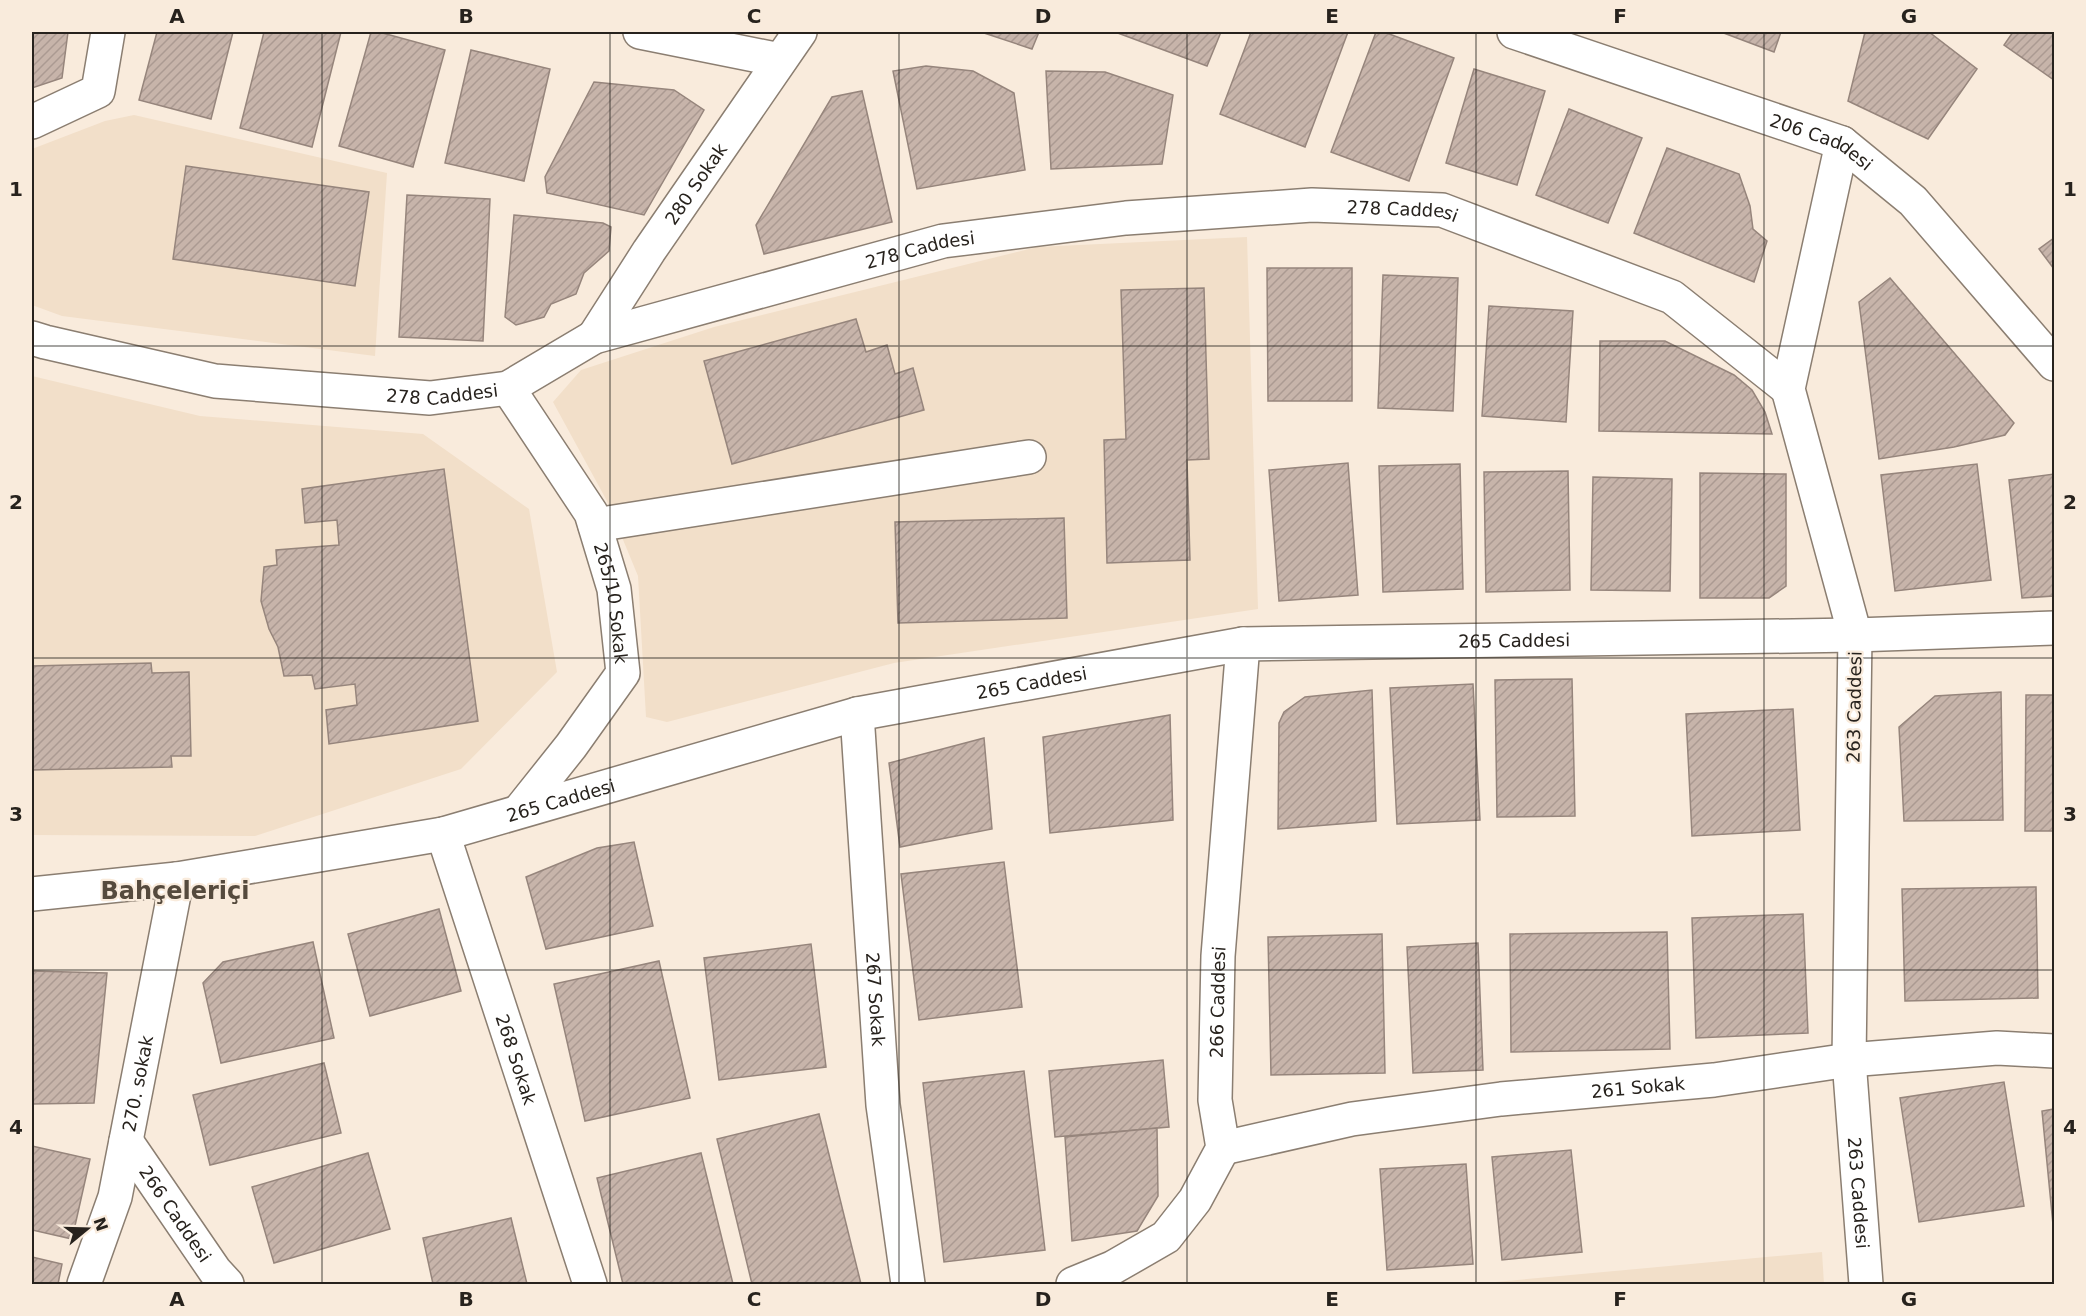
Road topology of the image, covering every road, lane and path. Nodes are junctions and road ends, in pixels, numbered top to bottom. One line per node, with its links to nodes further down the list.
1 (108, 32): 6 (street)
2 (640, 32): 5 (street)
3 (800, 32): 5 (street, 280 Sokak)
4 (1514, 32): 7 (street, 206 Caddesi)
5 (780, 60): 9 (street, 280 Sokak)
6 (32, 122)
7 (1842, 143): 10 (street, 206 Caddesi); 12 (street, 263 Caddesi)
8 (32, 338): 11 (street, 278 Caddesi)
9 (594, 338): 11 (street, 278 Caddesi); 12 (street, 278 Caddesi)
10 (2055, 364)
11 (508, 388): 14 (street, 265/10 Sokak)
12 (1788, 389): 16 (street, 263 Caddesi)
13 (1029, 457): 14 (street)
14 (595, 525): 19 (street, 265/10 Sokak)
15 (2055, 628): 16 (street, 265 Caddesi)
16 (1856, 635): 17 (street, 265 Caddesi); 24 (street, 263 Caddesi)
17 (1243, 645): 18 (street, 265 Caddesi); 26 (street, 266 Caddesi)
18 (857, 714): 19 (street, 265 Caddesi); 30 (street, 267 Sokak)
19 (520, 810): 20 (street, 265 Caddesi)
20 (443, 834): 21 (street, 265 Caddesi); 29 (street, 268 Sokak)
21 (177, 879): 22 (street, 265 Caddesi); 25 (street, 270. sokak)
22 (32, 894)
23 (2055, 1051): 24 (street, 261 Sokak)
24 (1850, 1060): 26 (street, 261 Sokak); 32 (street, 263 Caddesi)
25 (126, 1141): 27 (street, 270. sokak); 28 (street, 266 Caddesi)
26 (1223, 1148): 31 (street)
27 (84, 1284)
28 (227, 1284)
29 (590, 1284)
30 (908, 1284)
31 (1073, 1284)
32 (1866, 1284)

